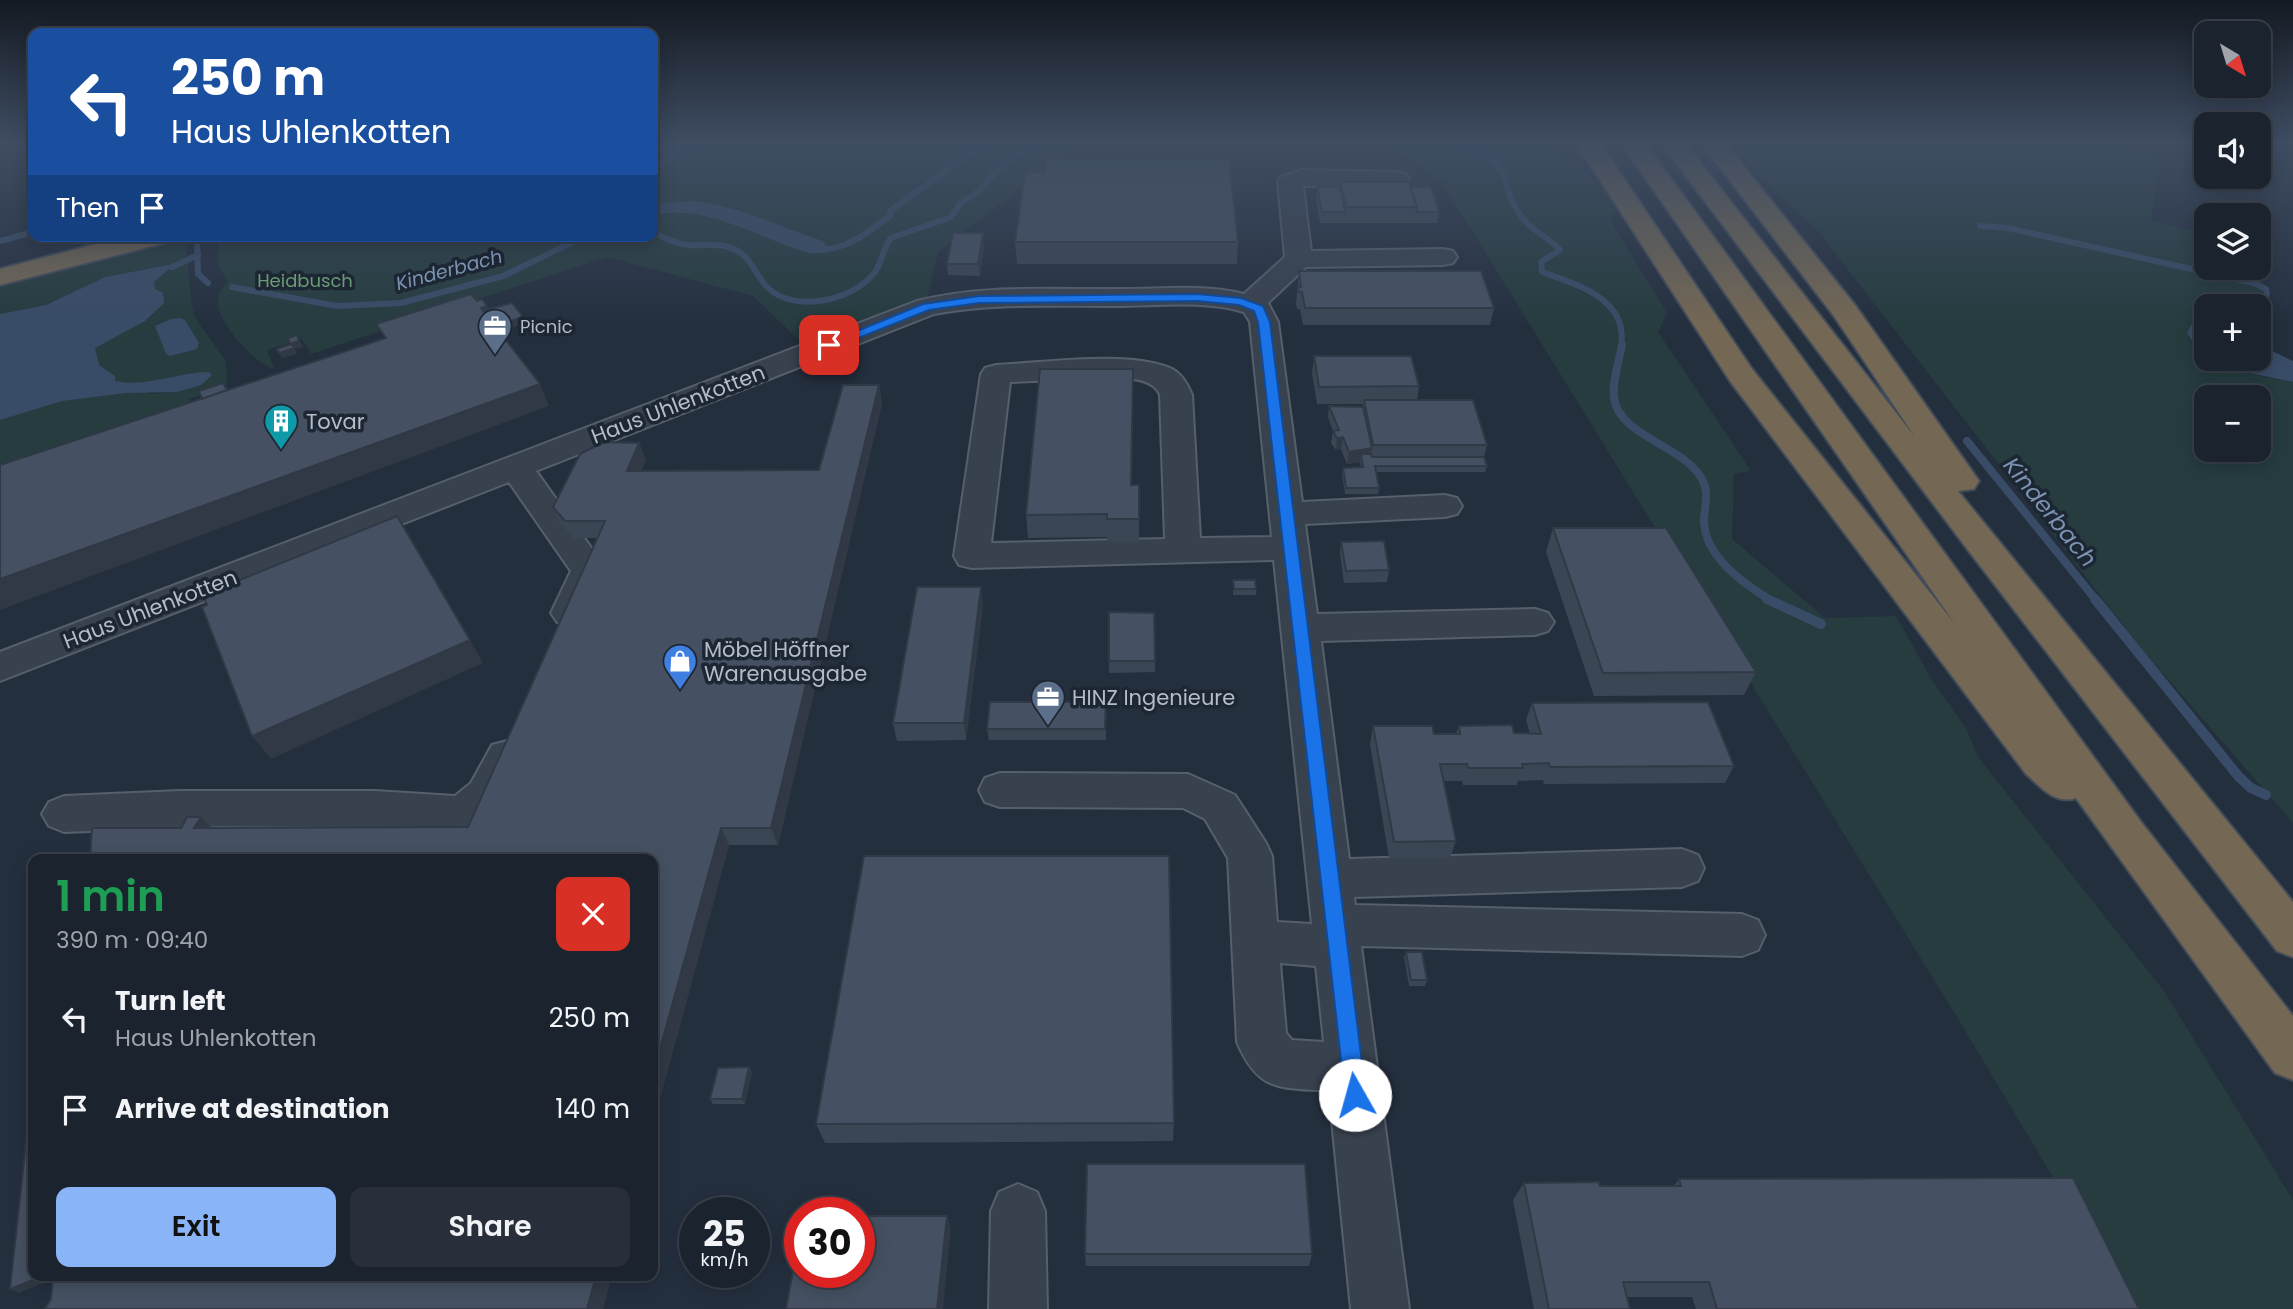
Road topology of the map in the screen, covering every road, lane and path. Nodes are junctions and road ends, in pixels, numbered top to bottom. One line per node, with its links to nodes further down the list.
1 (1293, 204): 11 (street)
2 (1623, 204): 7 (highway)
3 (1628, 204): 7 (highway)
4 (1677, 204): 27 (highway)
5 (1719, 204): 23 (highway)
6 (1762, 204): 23 (highway)
7 (1650, 237): 27 (highway)
8 (84, 242): 12 (highway)
9 (136, 242): 13 (highway)
10 (1443, 257): 11 (street)
11 (1299, 259): 14 (street)
12 (0, 264)
13 (0, 277)
14 (1250, 304): 15 (street, Haus Uhlenkotten); 17 (street)
15 (516, 467): 21 (street); 22 (street, Haus Uhlenkotten)
16 (1445, 506): 17 (street)
17 (1289, 531): 18 (street); 20 (street)
18 (1183, 551): 18 (street)
19 (1535, 622): 20 (street)
20 (1300, 628): 29 (street)
21 (555, 647)
22 (0, 667)
23 (2103, 700): 32 (highway)
24 (522, 723): 26 (street)
25 (1000, 790): 33 (street)
26 (64, 814)
27 (2126, 835): 34 (highway)
28 (1682, 868): 29 (street)
29 (1330, 879): 30 (street)
30 (1336, 935): 31 (street); 33 (street); 35 (street)
31 (1742, 935)
32 (2293, 936)
33 (1255, 941): 35 (street)
34 (2293, 1056)
35 (1352, 1068): 38 (street)
36 (1018, 1211): 37 (street)
37 (1018, 1309)
38 (1380, 1309)

